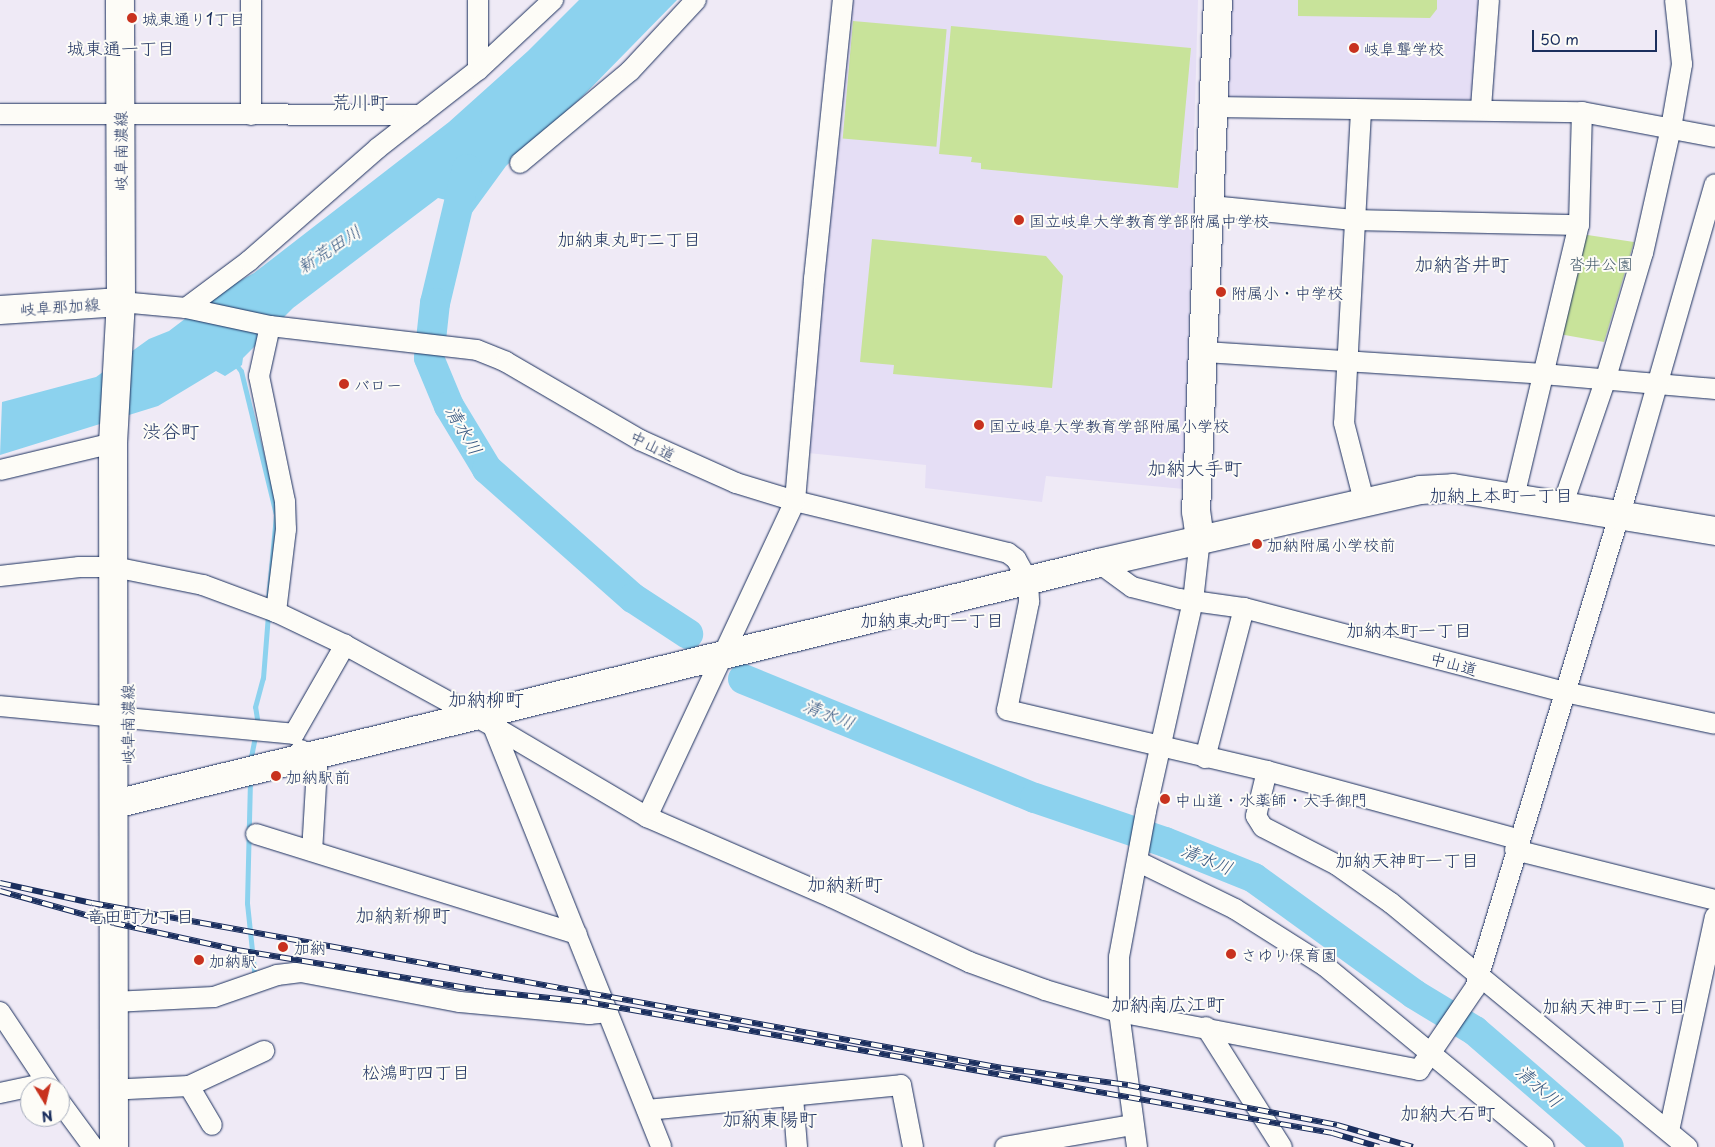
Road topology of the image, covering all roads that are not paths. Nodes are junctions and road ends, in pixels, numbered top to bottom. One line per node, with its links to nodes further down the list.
1 (120, 0): 16 (street, 岐阜南濃線)
2 (251, 0): 17 (street)
3 (478, 0): 10 (street)
4 (554, 0): 10 (street)
5 (696, 0): 21 (street)
6 (843, 0): 39 (street)
7 (1218, 0): 11 (street)
8 (1489, 0): 12 (street)
9 (1675, 0): 19 (street)
10 (478, 70): 18 (street)
11 (1214, 107): 13 (street); 23 (street)
12 (1481, 108): 13 (street); 14 (street)
13 (1361, 111): 24 (street)
14 (1582, 112): 19 (street); 25 (street)
15 (0, 114): 16 (street)
16 (120, 114): 17 (street); 26 (street, 岐阜南濃線)
17 (251, 115): 18 (street)
18 (421, 115): 27 (street)
19 (1671, 128): 20 (street); 33 (street)
20 (1715, 137)
21 (520, 163)
22 (1715, 184): 34 (street)
23 (1211, 206): 24 (street); 30 (street)
24 (1353, 220): 25 (street); 31 (street)
25 (1579, 225): 32 (street)
26 (120, 302): 27 (street, 中山道); 28 (street, 岐阜那加線); 36 (street, 岐阜南濃線)
27 (186, 308): 29 (street, 中山道)
28 (0, 310)
29 (270, 326): 39 (street, 中山道); 51 (street)
30 (1205, 352): 31 (street); 44 (street)
31 (1348, 361): 32 (street); 40 (street)
32 (1543, 374): 33 (street); 38 (street)
33 (1605, 381): 34 (street); 41 (street)
34 (1657, 385): 35 (street); 42 (street)
35 (1715, 389)
36 (118, 433): 37 (street); 46 (street, 岐阜南濃線)
37 (0, 470)
38 (1514, 497): 40 (street); 41 (street)
39 (796, 501): 48 (street, 中山道); 53 (street)
40 (1364, 501): 44 (street)
41 (1563, 504): 42 (street)
42 (1619, 514): 43 (street); 54 (street)
43 (1715, 531)
44 (1200, 539): 45 (street); 49 (street)
45 (1099, 563): 48 (street); 49 (street, 中山道)
46 (121, 567): 47 (street); 51 (street); 56 (street, 岐阜南濃線)
47 (0, 576)
48 (1028, 581): 53 (street); 60 (street)
49 (1193, 601): 50 (street, 中山道); 60 (street)
50 (1244, 608): 54 (street, 中山道); 61 (street)
51 (269, 610): 52 (street)
52 (345, 645): 57 (street); 59 (street)
53 (724, 654): 57 (street); 64 (street)
54 (1565, 692): 58 (street, 中山道); 66 (street)
55 (0, 706): 56 (street)
56 (121, 719): 59 (street); 63 (street, 岐阜南濃線)
57 (483, 721): 59 (street); 64 (street); 71 (street)
58 (1715, 724)
59 (299, 745): 63 (street); 67 (street)
60 (1162, 748): 61 (street); 68 (street)
61 (1205, 758): 62 (street)
62 (1266, 771): 66 (street); 72 (street)
63 (121, 803): 73 (street, 岐阜南濃線)
64 (647, 818): 76 (street)
65 (256, 834): 67 (street)
66 (1517, 844): 69 (street); 72 (street)
67 (312, 851): 71 (street)
68 (1140, 855): 76 (street); 79 (street)
69 (1715, 900)
70 (1715, 917): 90 (street)
71 (577, 934): 75 (street)
72 (1478, 976): 79 (street); 90 (street)
73 (120, 1002): 75 (street); 82 (street, 岐阜南濃線); 92 (street, 岐阜南濃線)
74 (0, 1012): 80 (street)
75 (608, 1012): 86 (street)
76 (1119, 1012): 77 (street); 89 (street)
77 (1206, 1027): 79 (street); 99 (street)
78 (264, 1051): 81 (street)
79 (1431, 1056): 100 (street)
80 (43, 1077)
81 (190, 1086): 82 (street); 88 (street)
82 (128, 1089): 93 (street, 岐阜南濃線)
83 (20, 1090): 84 (street)
84 (0, 1093)
85 (793, 1097): 86 (street); 95 (street); 96 (street)
86 (647, 1110): 94 (street)
87 (70, 1116): 91 (street)
88 (212, 1125)
89 (1133, 1125): 97 (street); 98 (street)
90 (1669, 1131): 101 (street)
91 (93, 1147)
92 (114, 1147)
93 (128, 1147)
94 (661, 1147)
95 (797, 1147)
96 (913, 1147)
97 (1004, 1147)
98 (1137, 1147)
99 (1282, 1147)
100 (1544, 1147)
101 (1687, 1147)

